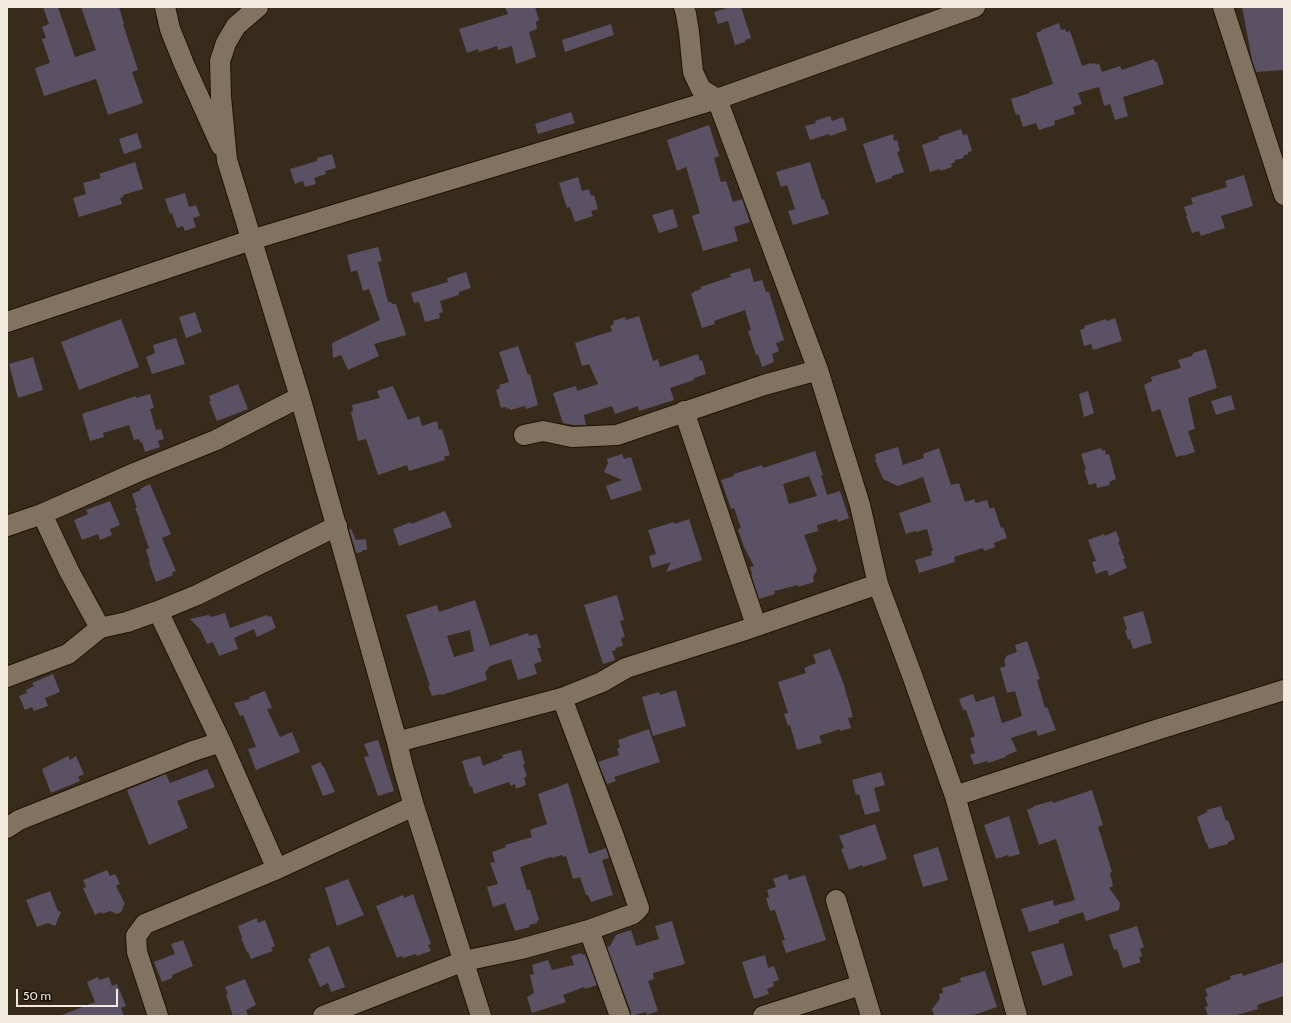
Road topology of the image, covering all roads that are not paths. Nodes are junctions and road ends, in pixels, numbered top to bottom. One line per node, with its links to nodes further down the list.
1 (165, 7): 7 (street)
2 (258, 7): 7 (street)
3 (684, 7): 6 (street)
4 (975, 7): 6 (street)
5 (1223, 7): 8 (street)
6 (717, 99): 9 (street); 11 (street)
7 (227, 160): 9 (street)
8 (1284, 195)
9 (252, 240): 10 (street); 12 (street)
10 (7, 322)
11 (818, 370): 13 (street); 18 (street)
12 (300, 397): 15 (street); 17 (street)
13 (684, 412): 14 (street); 20 (street)
14 (524, 435)
15 (42, 514): 16 (street); 21 (street)
16 (7, 526)
17 (337, 526): 19 (street); 26 (street)
18 (878, 584): 20 (street); 27 (street)
19 (158, 611): 21 (street); 25 (street)
20 (756, 625): 24 (street)
21 (100, 628): 22 (street)
22 (7, 677)
23 (1284, 690): 27 (street)
24 (562, 698): 26 (street); 32 (street)
25 (221, 742): 29 (street); 30 (street)
26 (397, 742): 28 (street)
27 (955, 796): 41 (street)
28 (414, 806): 30 (street); 33 (street)
29 (7, 828)
30 (277, 869): 35 (street)
31 (836, 900): 34 (street)
32 (589, 930): 33 (street); 38 (street)
33 (464, 961): 36 (street); 37 (street)
34 (861, 985): 39 (street); 40 (street)
35 (158, 1016)
36 (323, 1016)
37 (481, 1016)
38 (620, 1016)
39 (763, 1016)
40 (871, 1016)
41 (1017, 1016)

